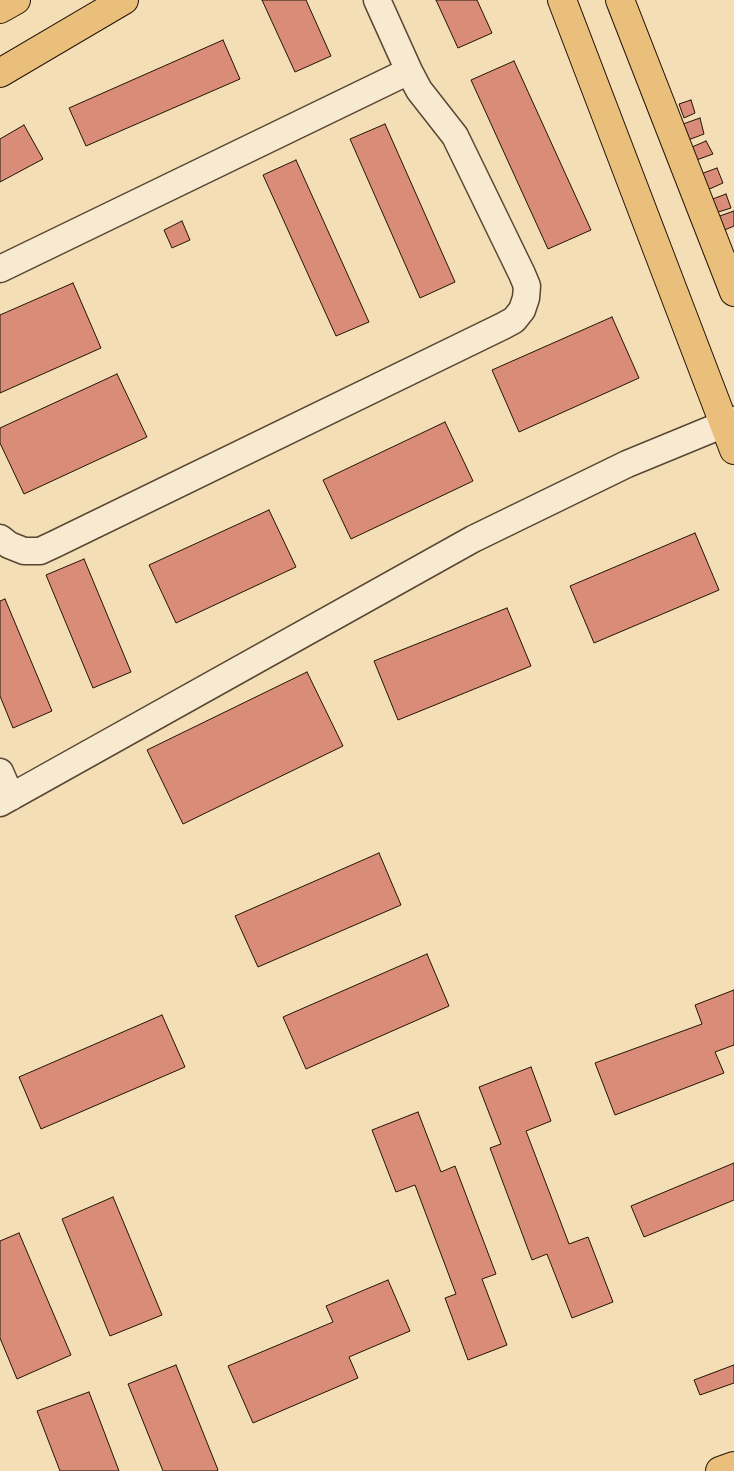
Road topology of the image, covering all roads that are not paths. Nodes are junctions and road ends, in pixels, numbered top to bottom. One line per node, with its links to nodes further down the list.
1 (16, 0): 6 (main road)
2 (124, 0): 8 (main road)
3 (377, 0): 7 (street)
4 (562, 0): 11 (main road)
5 (620, 0): 10 (main road)
6 (0, 9)
7 (409, 71): 9 (street); 13 (street)
8 (0, 73)
9 (0, 269)
10 (734, 292)
11 (729, 422): 12 (main road); 15 (street)
12 (734, 450)
13 (0, 538)
14 (0, 772): 15 (street)
15 (6, 800)
16 (734, 1466): 17 (main road)
17 (720, 1471)

